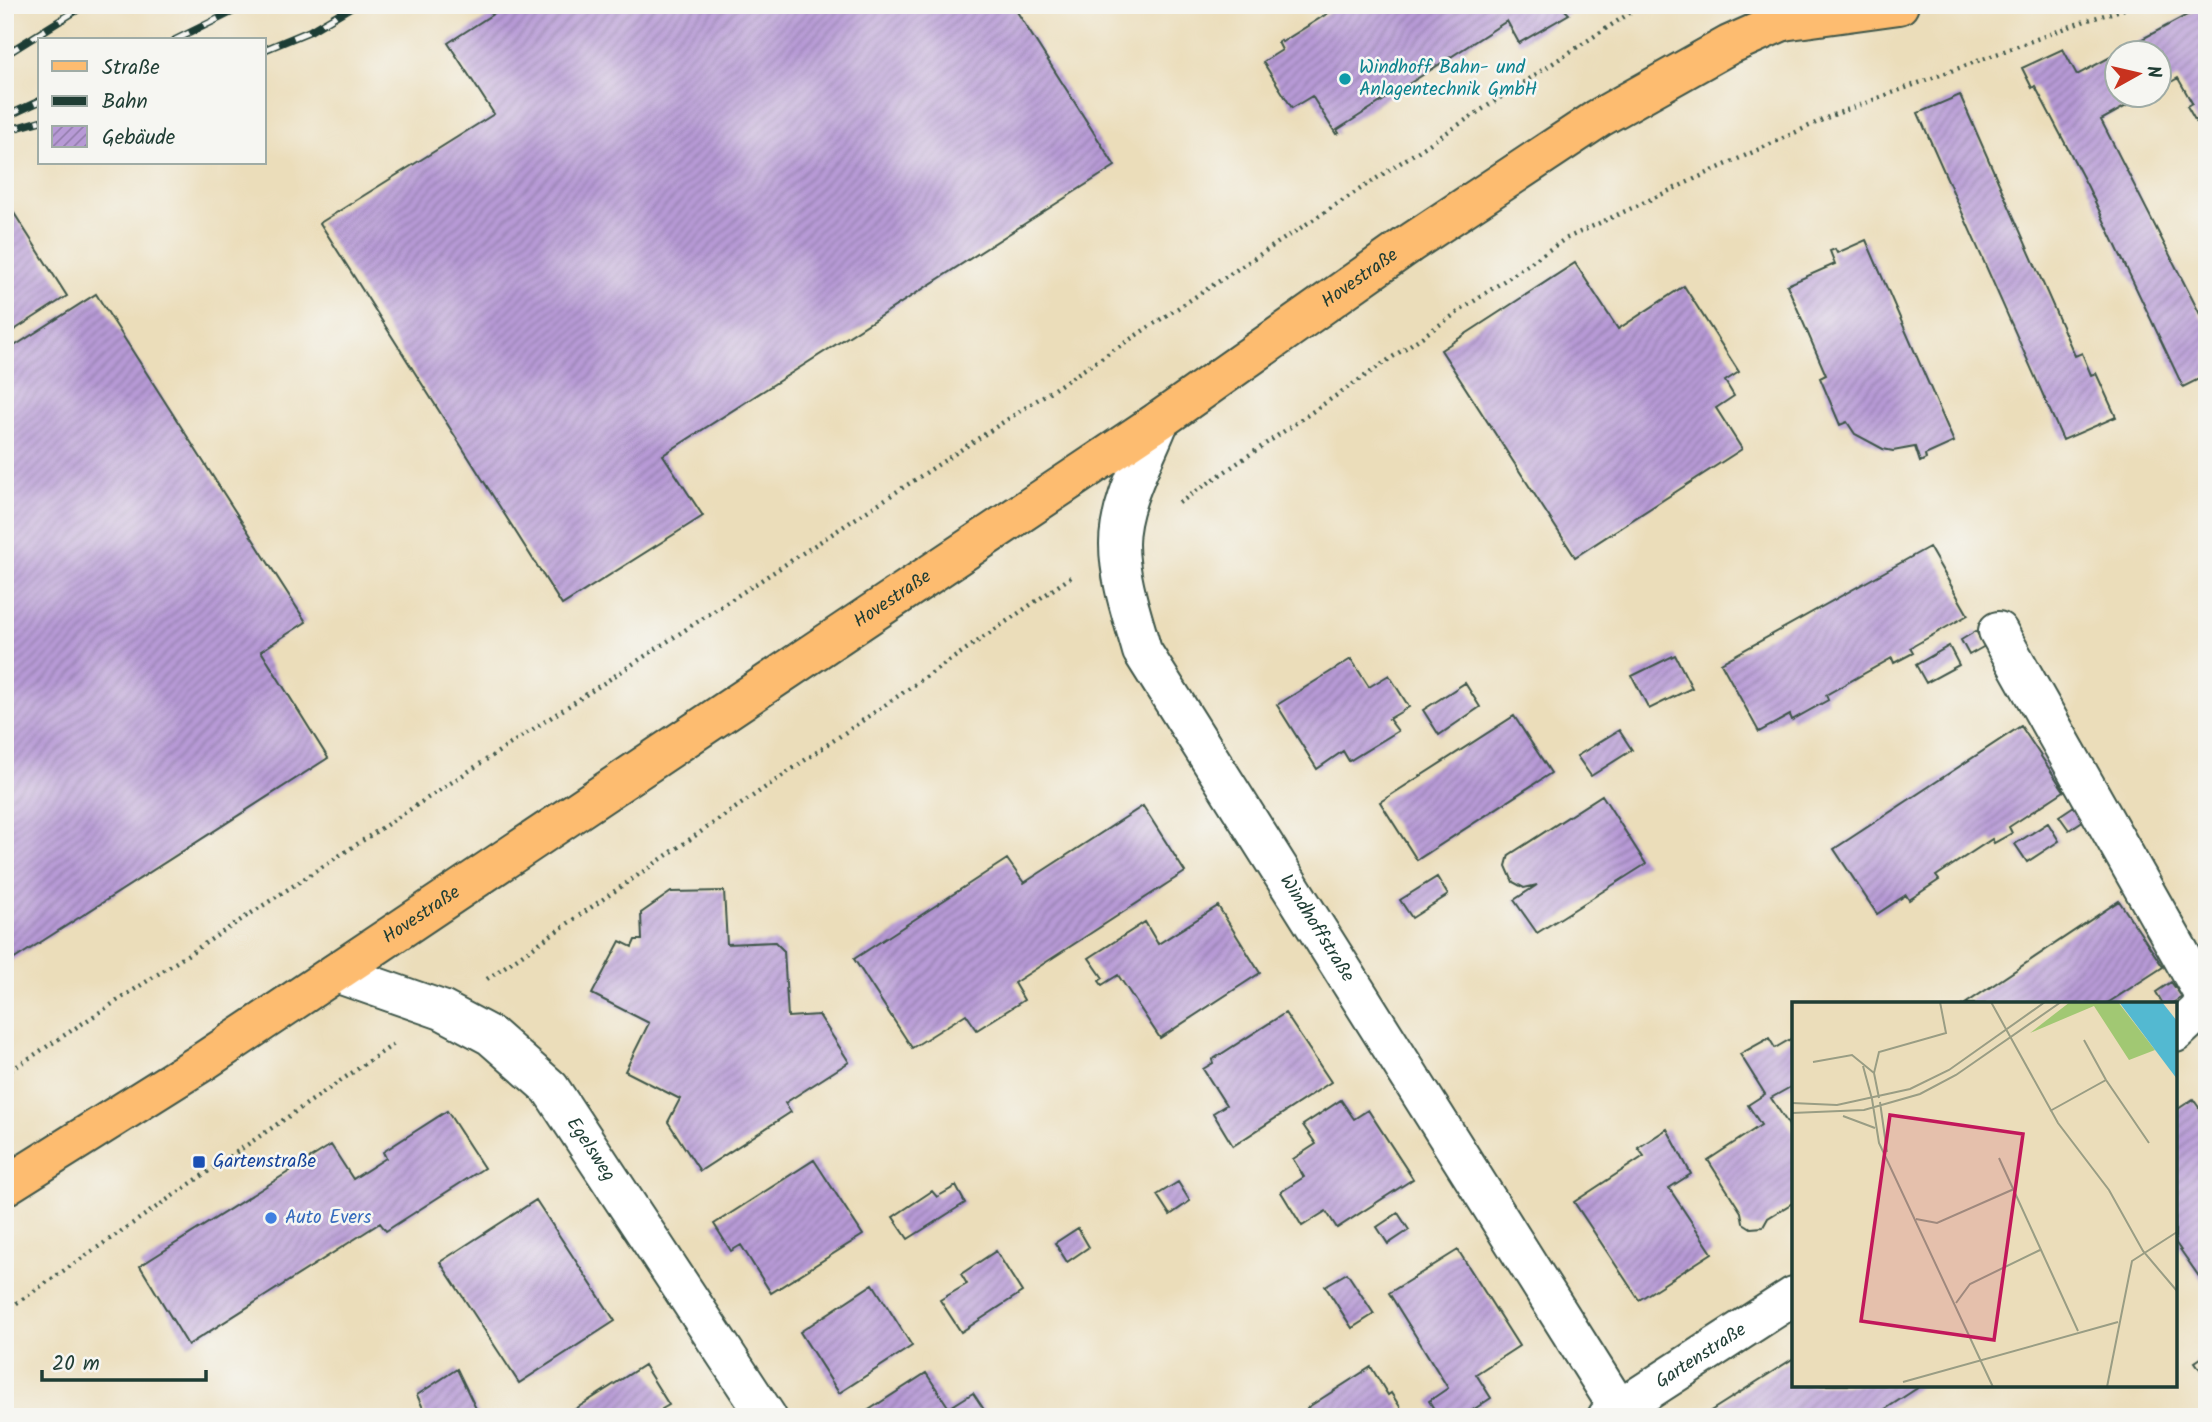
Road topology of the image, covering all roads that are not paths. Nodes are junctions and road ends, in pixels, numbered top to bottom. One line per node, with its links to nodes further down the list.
1 (1899, 5): 2 (main road, Hovestraße)
2 (1793, 13): 3 (main road, Hovestraße)
3 (1160, 420): 5 (main road, Hovestraße); 10 (street, Windhoffstraße)
4 (1998, 631): 6 (street)
5 (335, 973): 8 (main road, Hovestraße); 11 (street, Egelsweg)
6 (2207, 1002): 7 (street)
7 (2177, 1031)
8 (5, 1186)
9 (1792, 1297): 10 (street, Gartenstraße)
10 (1613, 1413)
11 (767, 1417)

